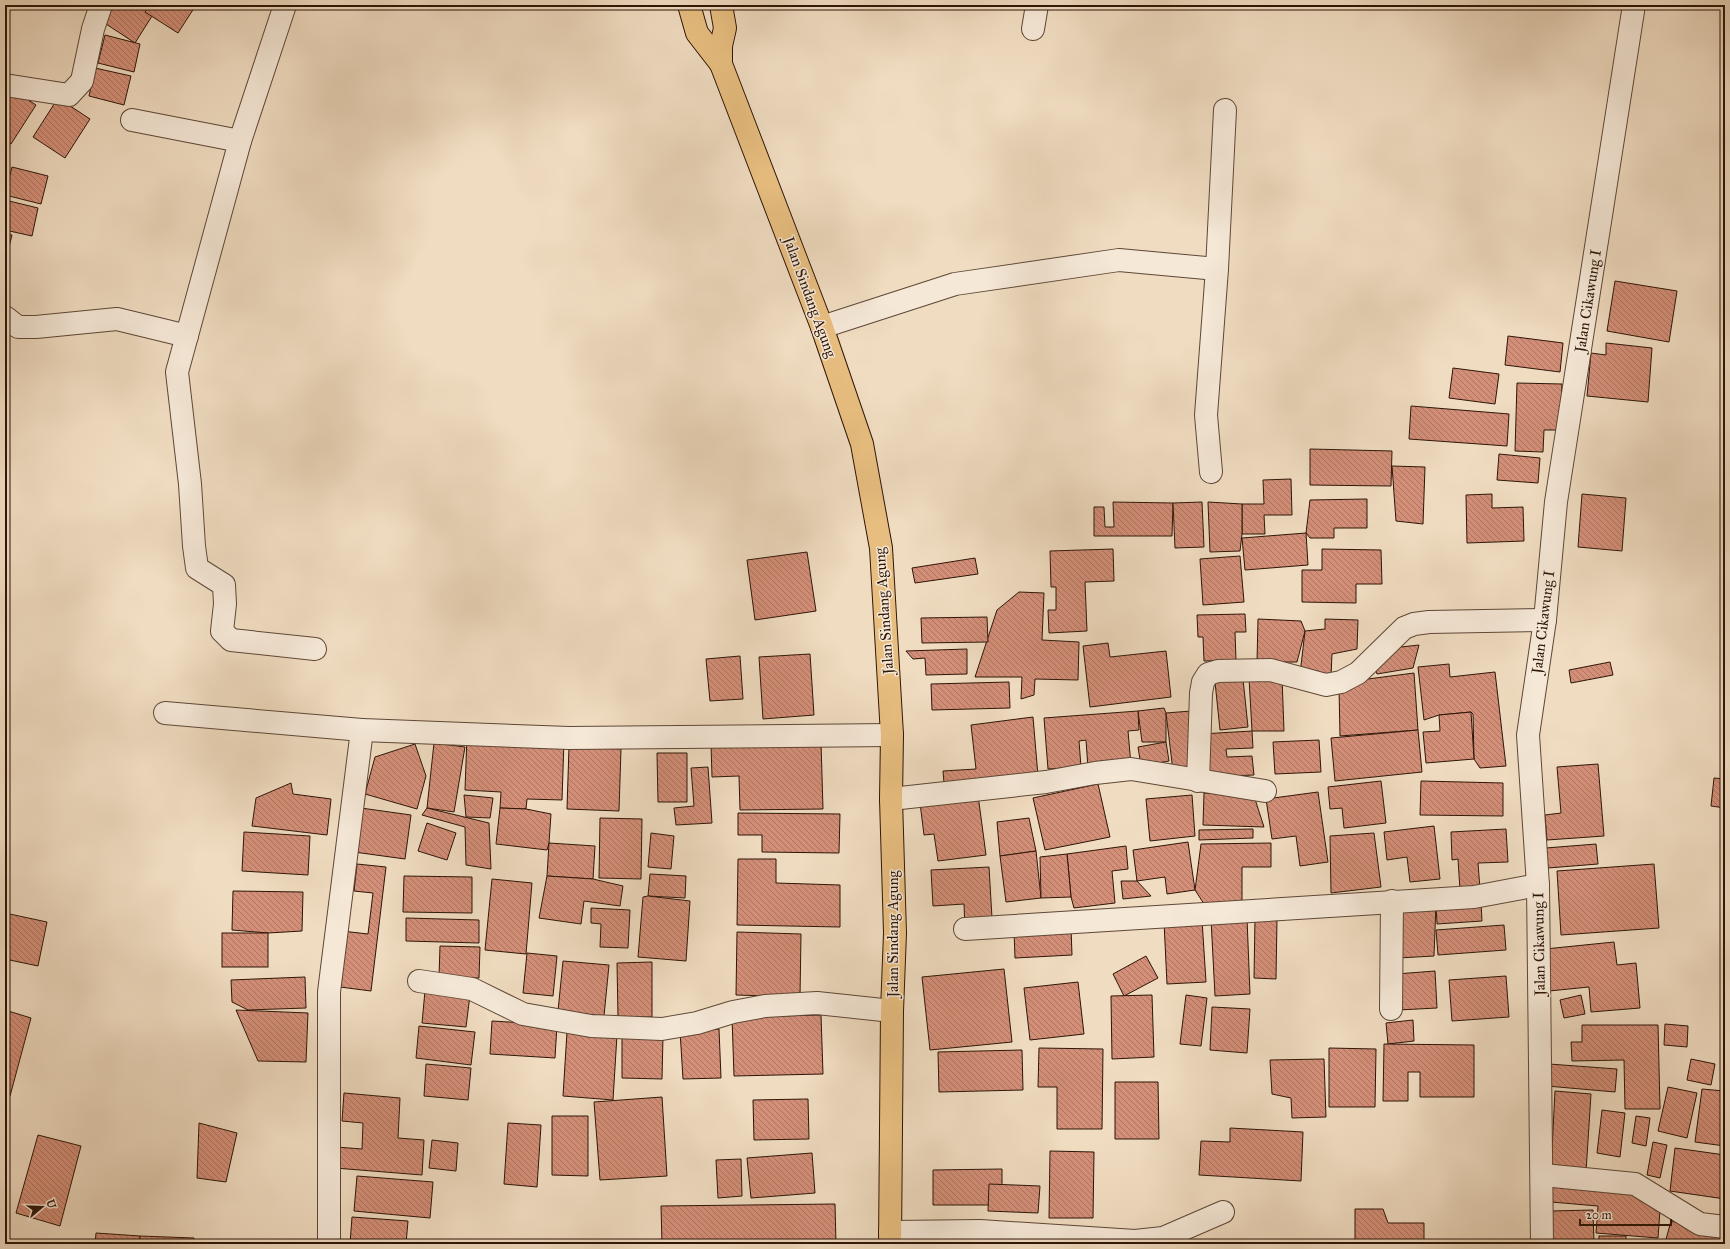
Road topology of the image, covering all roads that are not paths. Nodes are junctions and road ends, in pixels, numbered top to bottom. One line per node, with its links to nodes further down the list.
1 (101, 5): 9 (street)
2 (285, 5): 12 (street)
3 (689, 5): 8 (main road)
4 (720, 5): 8 (main road, Jalan Sindang Agung)
5 (1037, 5): 7 (street)
6 (1634, 5): 18 (street, Jalan Cikawung I)
7 (1034, 30)
8 (721, 64): 15 (main road, Jalan Sindang Agung)
9 (5, 85)
10 (1225, 110): 13 (street)
11 (132, 120): 12 (street)
12 (240, 141): 16 (street)
13 (1217, 269): 15 (street); 17 (street)
14 (5, 316): 16 (street)
15 (822, 327): 22 (main road, Jalan Sindang Agung)
16 (187, 336): 19 (street)
17 (1212, 472)
18 (1545, 620): 23 (street); 26 (street, Jalan Cikawung I)
19 (314, 649)
20 (165, 714): 21 (street)
21 (362, 730): 22 (street); 36 (street)
22 (892, 734): 25 (main road, Jalan Sindang Agung)
23 (1198, 781): 24 (street); 25 (street)
24 (1265, 791)
25 (891, 800): 31 (main road, Jalan Sindang Agung)
26 (1538, 885): 27 (street); 32 (street, Jalan Cikawung I)
27 (1392, 901): 28 (street); 30 (street)
28 (965, 929)
29 (419, 981): 31 (street)
30 (1391, 1009)
31 (892, 1011): 35 (main road, Jalan Sindang Agung)
32 (1542, 1175): 34 (street); 37 (street, Jalan Cikawung I)
33 (1223, 1212): 35 (street)
34 (1725, 1227)
35 (890, 1238)
36 (329, 1244)
37 (1542, 1244)

